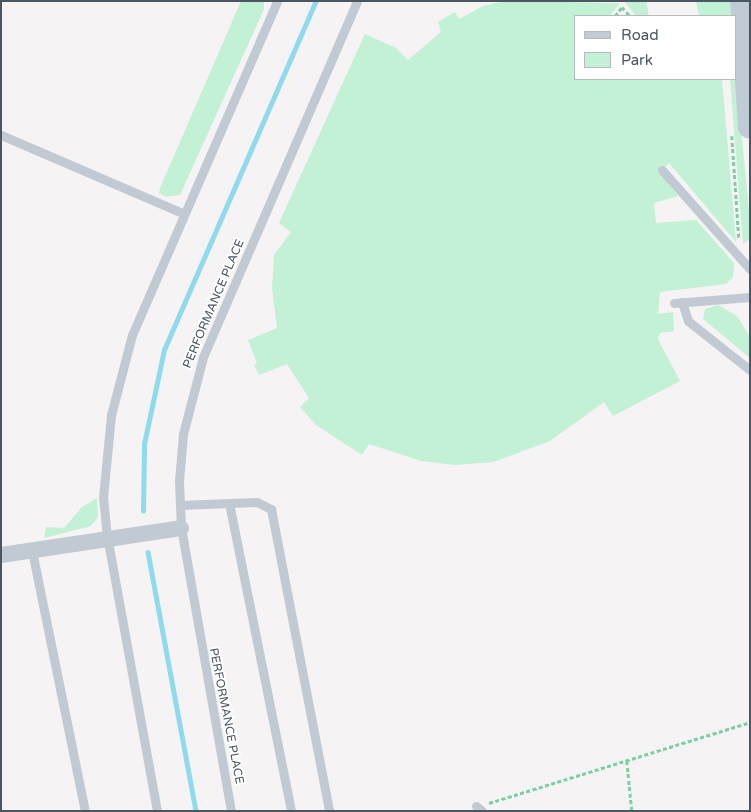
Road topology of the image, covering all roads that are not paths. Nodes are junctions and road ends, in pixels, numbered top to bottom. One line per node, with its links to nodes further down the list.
1 (277, 1): 8 (lane)
2 (357, 1): 13 (lane, PERFORMANCE PLACE)
3 (742, 1): 4 (street)
4 (748, 50): 5 (street)
5 (741, 130)
6 (1, 135): 8 (lane)
7 (662, 170): 9 (lane)
8 (184, 214): 15 (lane)
9 (750, 269)
10 (750, 296): 11 (lane)
11 (750, 370)
12 (229, 503): 13 (lane); 21 (lane); 22 (lane)
13 (180, 505): 14 (lane, PERFORMANCE PLACE)
14 (181, 528): 15 (street); 20 (lane, PERFORMANCE PLACE)
15 (107, 538): 16 (street); 19 (lane)
16 (32, 551): 17 (street); 18 (lane)
17 (1, 555)
18 (85, 811)
19 (157, 811)
20 (231, 811)
21 (291, 811)
22 (329, 811)

